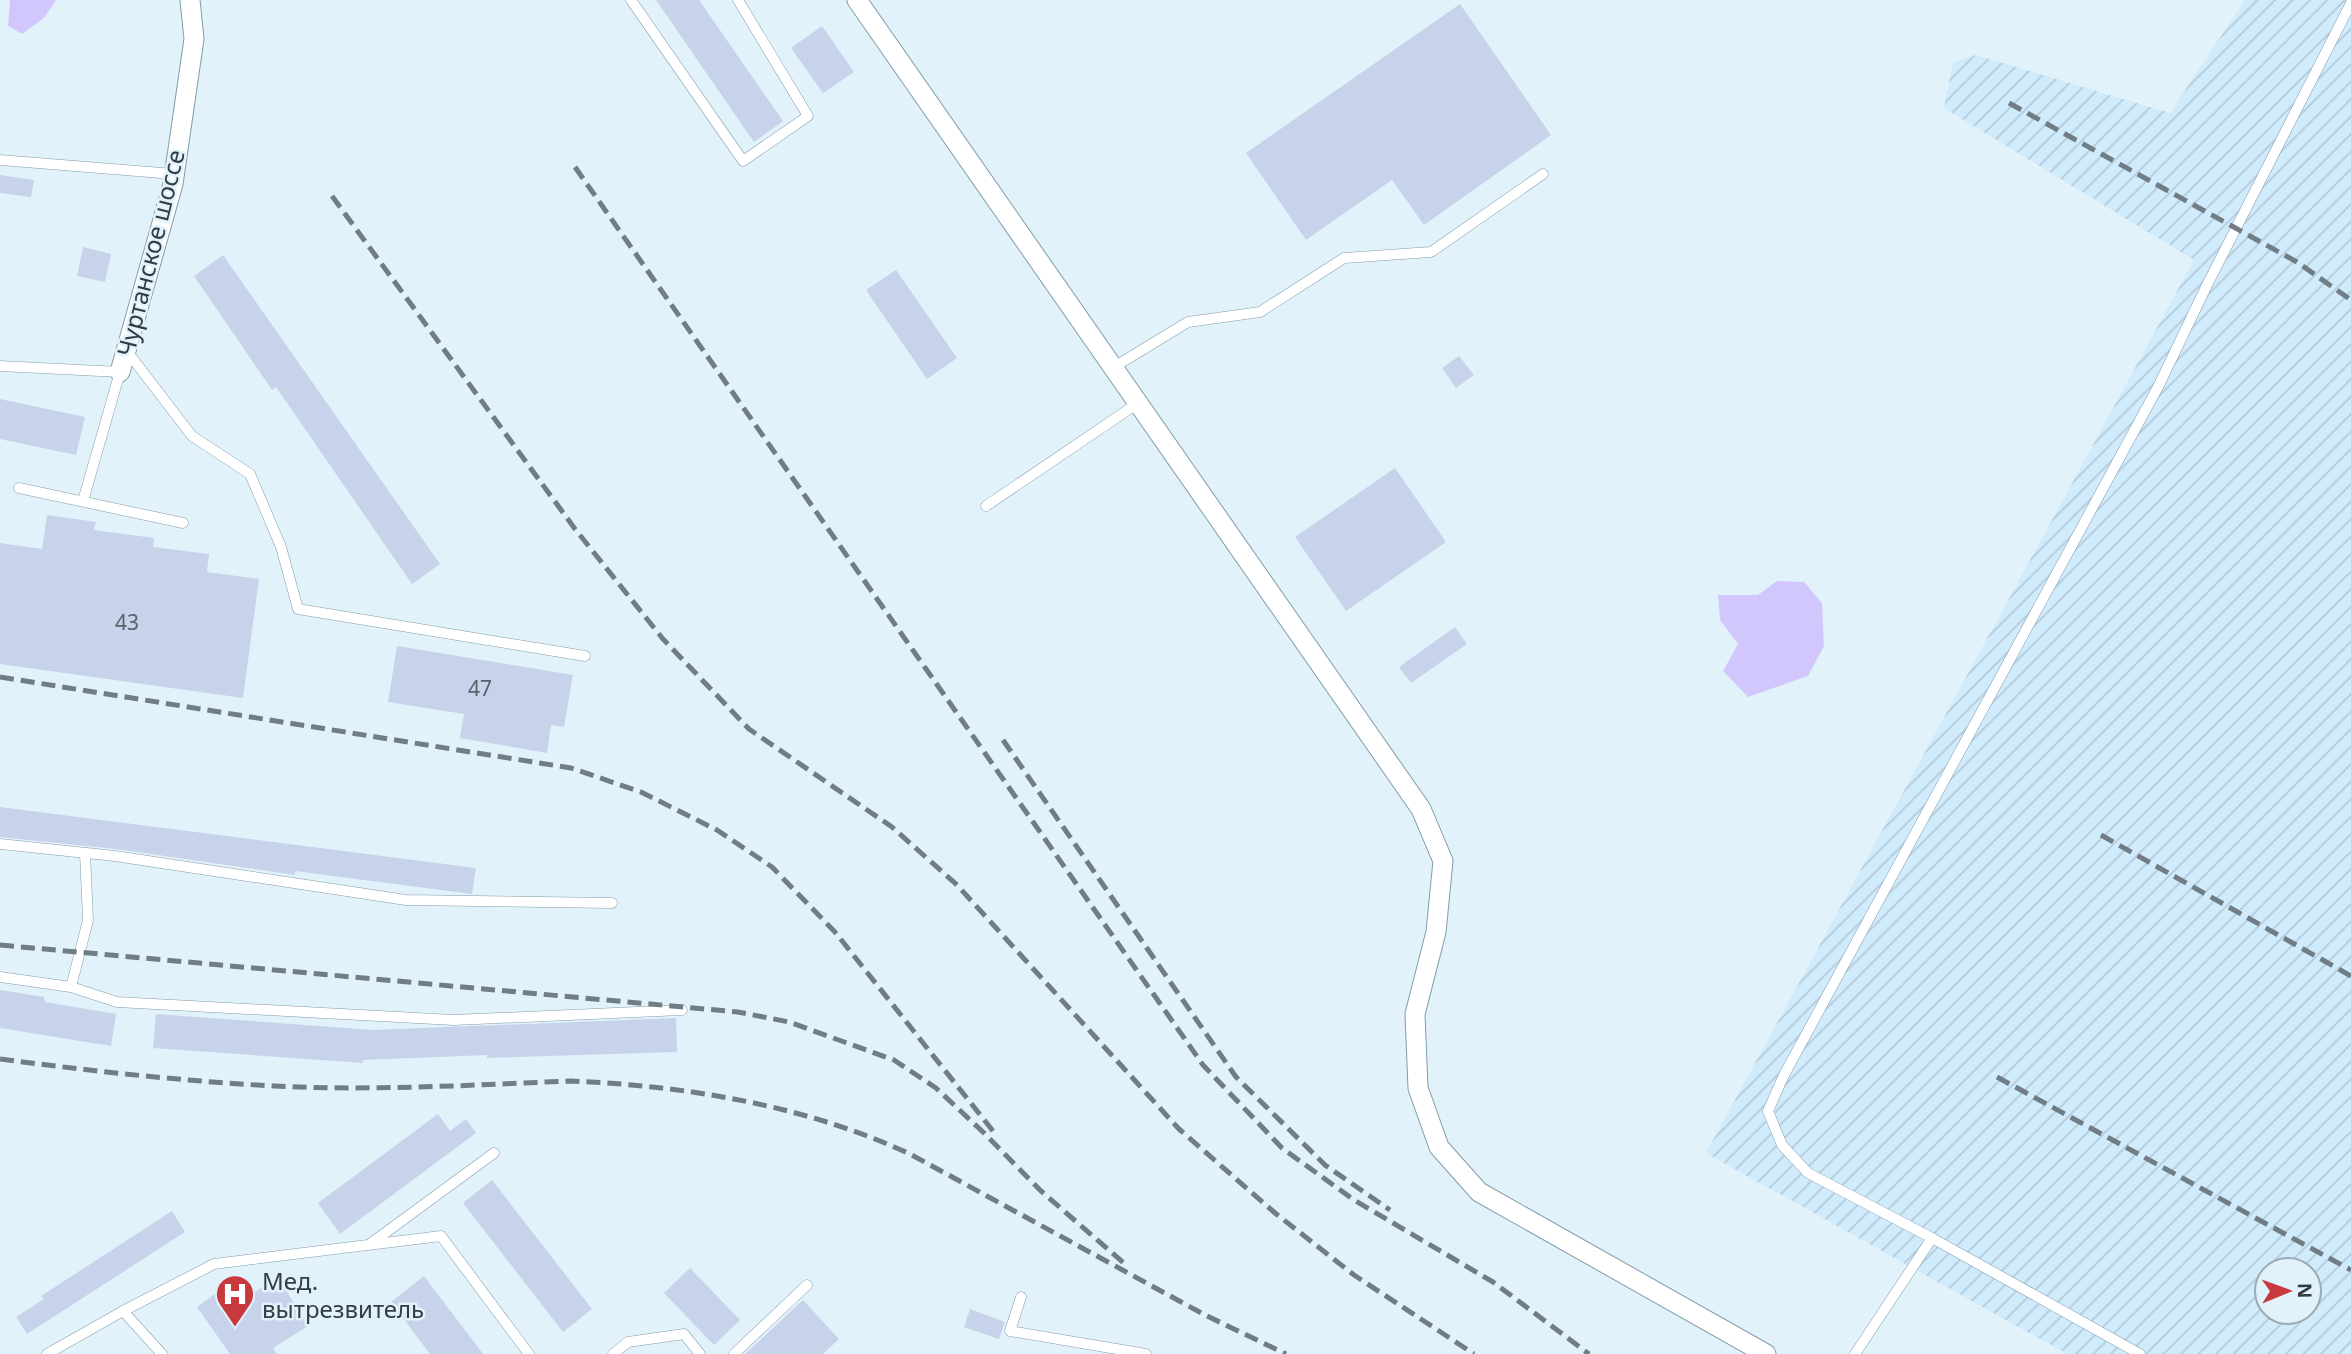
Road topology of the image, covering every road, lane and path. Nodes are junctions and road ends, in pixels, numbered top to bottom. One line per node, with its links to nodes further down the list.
1 (190, 0): 7 (street, Чуртанское шоссе)
2 (631, 0): 3 (lane)
3 (738, 0)
4 (857, 0): 11 (street)
5 (2351, 3): 26 (lane)
6 (0, 160): 7 (lane)
7 (174, 174): 9 (street, Чуртанское шоссе)
8 (1542, 174): 11 (lane)
9 (126, 349): 12 (street, Чуртанское шоссе); 18 (lane)
10 (0, 366): 12 (lane)
11 (1114, 367): 13 (street)
12 (120, 372): 15 (lane, Чуртанское шоссе)
13 (1138, 403): 16 (lane); 38 (street)
14 (19, 488): 15 (lane)
15 (83, 501): 17 (lane)
16 (986, 506)
17 (183, 523)
18 (584, 656)
19 (0, 844): 20 (lane)
20 (85, 853): 21 (lane); 23 (lane)
21 (612, 903)
22 (0, 977): 23 (lane)
23 (71, 987): 24 (lane)
24 (682, 1010)
25 (494, 1153): 27 (lane)
26 (1932, 1238): 39 (lane); 40 (lane)
27 (369, 1245): 30 (lane); 33 (lane)
28 (807, 1285): 36 (lane)
29 (1021, 1297): 37 (lane)
30 (123, 1311): 31 (lane); 32 (lane)
31 (47, 1354)
32 (162, 1354)
33 (529, 1354)
34 (613, 1354): 35 (lane)
35 (700, 1354)
36 (734, 1354)
37 (1146, 1354)
38 (1766, 1354)
39 (1855, 1354)
40 (2140, 1354)

